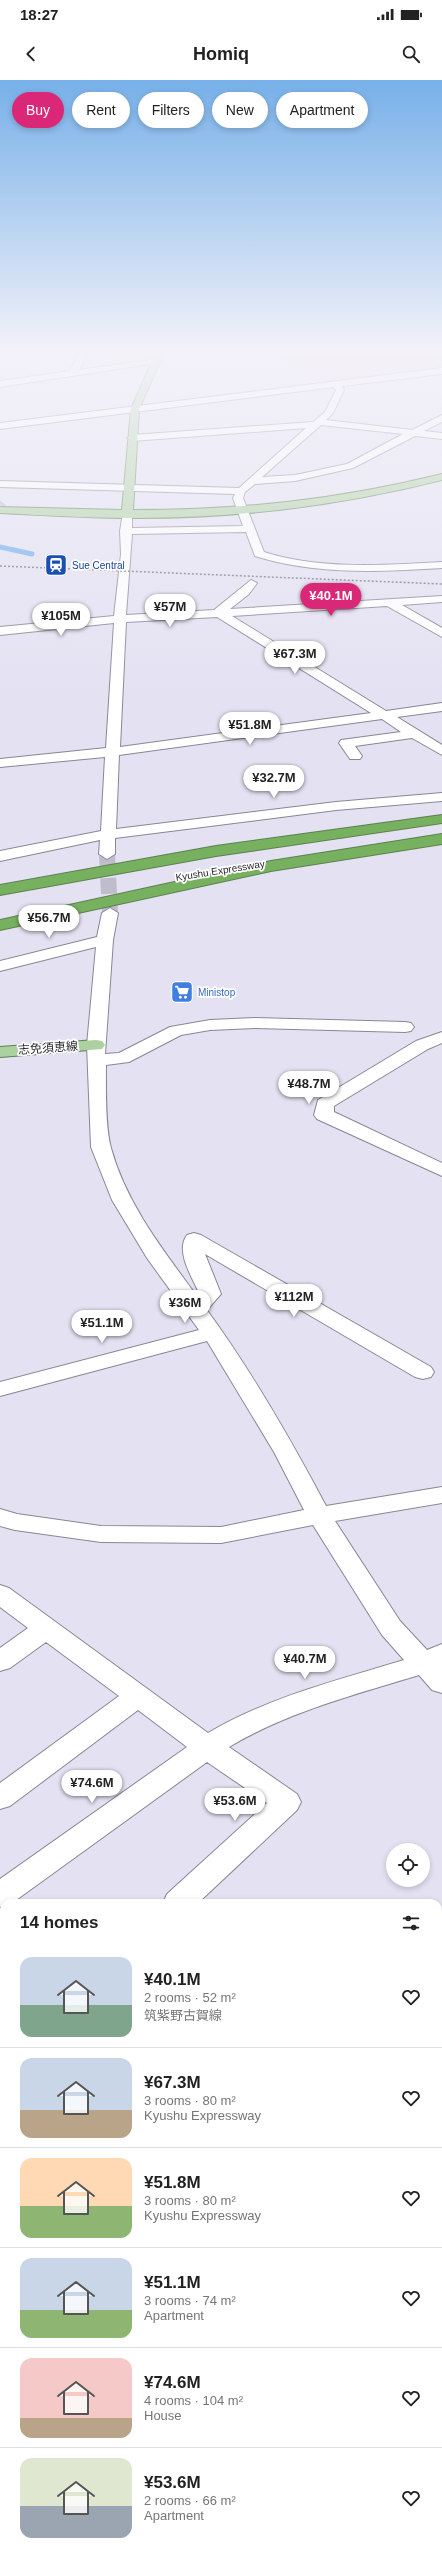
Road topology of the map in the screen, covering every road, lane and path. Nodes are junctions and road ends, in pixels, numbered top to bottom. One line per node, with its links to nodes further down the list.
1 (131, 466): 8 (main road)
2 (271, 466): 5 (street)
3 (351, 466): 5 (street)
4 (442, 477): 12 (main road)
5 (254, 481): 9 (street)
6 (0, 484): 7 (street)
7 (15, 484): 8 (street); 10 (street)
8 (130, 487): 9 (street); 13 (main road)
9 (241, 491): 12 (street)
10 (6, 496)
11 (0, 510): 13 (main road)
12 (243, 510): 13 (main road); 14 (street)
13 (127, 514): 15 (street)
14 (250, 529): 15 (street); 16 (street)
15 (125, 530): 21 (street)
16 (442, 565)
17 (251, 583): 20 (street)
18 (442, 598): 19 (street)
19 (389, 602): 20 (street); 23 (street)
20 (218, 612): 21 (street); 25 (street)
21 (120, 619): 22 (street); 28 (street)
22 (0, 631)
23 (442, 633)
24 (442, 707): 25 (street)
25 (385, 716): 26 (street); 28 (street)
26 (415, 734): 27 (street); 29 (street)
27 (442, 751)
28 (112, 752): 30 (street); 33 (street)
29 (355, 756)
30 (0, 763)
31 (442, 797): 33 (street)
32 (440, 820): 37 (highway); 38 (highway, Kyushu Expressway)
33 (109, 834): 35 (street); 36 (street)
34 (442, 838): 39 (highway, Kyushu Expressway); 41 (highway)
35 (107, 854)
36 (0, 856)
37 (0, 877)
38 (0, 890)
39 (0, 910)
40 (110, 912): 42 (street)
41 (0, 925)
42 (105, 940): 43 (street); 47 (street)
43 (0, 966)
44 (405, 1027): 47 (street)
45 (442, 1036): 48 (street)
46 (0, 1052): 47 (main road, 志免須恵線)
47 (96, 1053): 49 (street)
48 (442, 1170)
49 (195, 1309): 50 (street); 51 (street)
50 (212, 1333): 52 (street); 54 (street)
51 (423, 1372)
52 (0, 1389)
53 (442, 1495): 54 (street)
54 (319, 1515): 55 (street); 59 (street)
55 (0, 1517)
56 (0, 1594): 57 (street)
57 (47, 1628): 58 (street); 60 (street)
58 (0, 1661)
59 (436, 1667): 61 (street)
60 (138, 1696): 61 (street); 62 (street)
61 (207, 1747): 63 (street); 64 (street)
62 (0, 1798)
63 (0, 1895)
64 (182, 1899)

